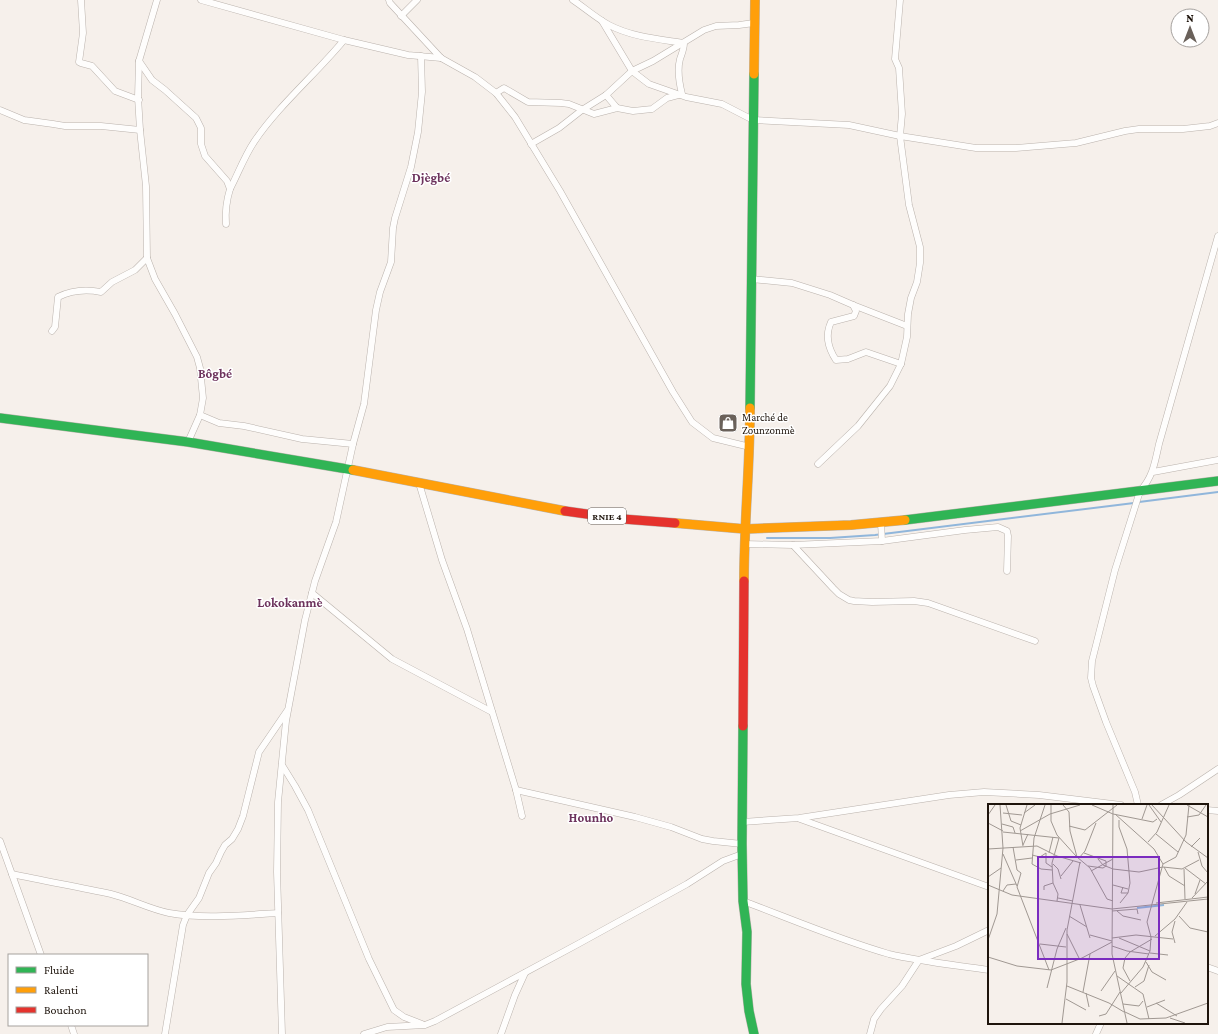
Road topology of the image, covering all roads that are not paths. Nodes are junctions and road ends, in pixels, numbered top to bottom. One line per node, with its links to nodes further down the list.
1 (81, 0): 21 (street)
2 (157, 0): 16 (street)
3 (201, 0): 12 (street)
4 (417, 0): 9 (street)
5 (573, 0): 10 (street)
6 (755, 0): 11 (main road)
7 (900, 0): 28 (street)
8 (389, 1): 9 (street)
9 (402, 16): 15 (street)
10 (602, 21): 13 (street); 17 (street)
11 (754, 23): 13 (street); 25 (main road)
12 (344, 40): 14 (street); 30 (street)
13 (684, 43): 17 (street); 19 (street)
14 (421, 56): 15 (street); 42 (street)
15 (440, 58): 18 (street)
16 (139, 61): 21 (street); 30 (street)
17 (632, 71): 19 (street); 20 (street)
18 (496, 93): 24 (street); 29 (street)
19 (678, 94): 22 (street); 25 (street)
20 (606, 95): 22 (street); 24 (street)
21 (138, 100): 27 (street)
22 (617, 108): 24 (street)
23 (0, 110): 27 (street)
24 (582, 110): 29 (street)
25 (753, 120): 28 (street); 34 (main road)
26 (1218, 123): 28 (street)
27 (140, 130): 33 (street)
28 (900, 136): 36 (street)
29 (531, 144): 43 (street)
30 (230, 189): 31 (street)
31 (226, 224)
32 (1218, 236): 47 (street)
33 (148, 258): 37 (street); 39 (street)
34 (752, 279): 35 (street); 43 (main road)
35 (853, 305): 36 (street); 38 (street)
36 (907, 326): 38 (street)
37 (52, 331)
38 (901, 364): 45 (street)
39 (200, 415): 41 (street); 42 (street)
40 (0, 418): 41 (main road, RNIE 4)
41 (188, 442): 46 (main road, RNIE 4)
42 (353, 444): 46 (street)
43 (750, 447): 52 (main road)
44 (1218, 460): 47 (street)
45 (818, 464)
46 (347, 469): 49 (main road, RNIE 4); 57 (street)
47 (1152, 472): 50 (street)
48 (1218, 481): 50 (main road, RNIE 4)
49 (419, 483): 52 (main road, RNIE 4); 60 (street)
50 (1140, 491): 51 (main road, RNIE 4); 65 (street)
51 (881, 527): 52 (main road, RNIE 4); 53 (street)
52 (745, 529): 54 (main road)
53 (882, 539): 55 (street); 56 (street)
54 (744, 544): 55 (street); 71 (main road)
55 (793, 545): 58 (street)
56 (1007, 571)
57 (312, 593): 59 (street); 60 (street)
58 (1035, 640)
59 (288, 709): 61 (street); 79 (street)
60 (492, 712): 63 (street)
61 (282, 765): 78 (street); 88 (street)
62 (1218, 769): 66 (street)
63 (516, 790): 69 (street); 73 (street)
64 (1113, 804): 70 (street)
65 (1138, 804)
66 (1163, 804)
67 (1208, 810): 68 (street)
68 (1218, 811)
69 (522, 816)
70 (799, 818): 71 (street); 76 (street)
71 (742, 822): 73 (main road)
72 (0, 841): 75 (street)
73 (742, 844): 74 (main road)
74 (742, 854): 77 (main road); 86 (street)
75 (12, 874): 79 (street); 81 (street)
76 (988, 887)
77 (743, 901): 82 (street); 93 (main road)
78 (278, 913): 79 (street); 90 (street)
79 (187, 915): 89 (street)
80 (988, 930): 82 (street)
81 (41, 954)
82 (920, 960): 84 (street); 94 (street)
83 (1208, 967): 85 (street)
84 (988, 970)
85 (1218, 971)
86 (525, 973): 88 (street); 92 (street)
87 (1101, 1024): 95 (street)
88 (425, 1025): 91 (street)
89 (165, 1034)
90 (282, 1034)
91 (364, 1034)
92 (500, 1034)
93 (754, 1034)
94 (870, 1034)
95 (1096, 1034)

